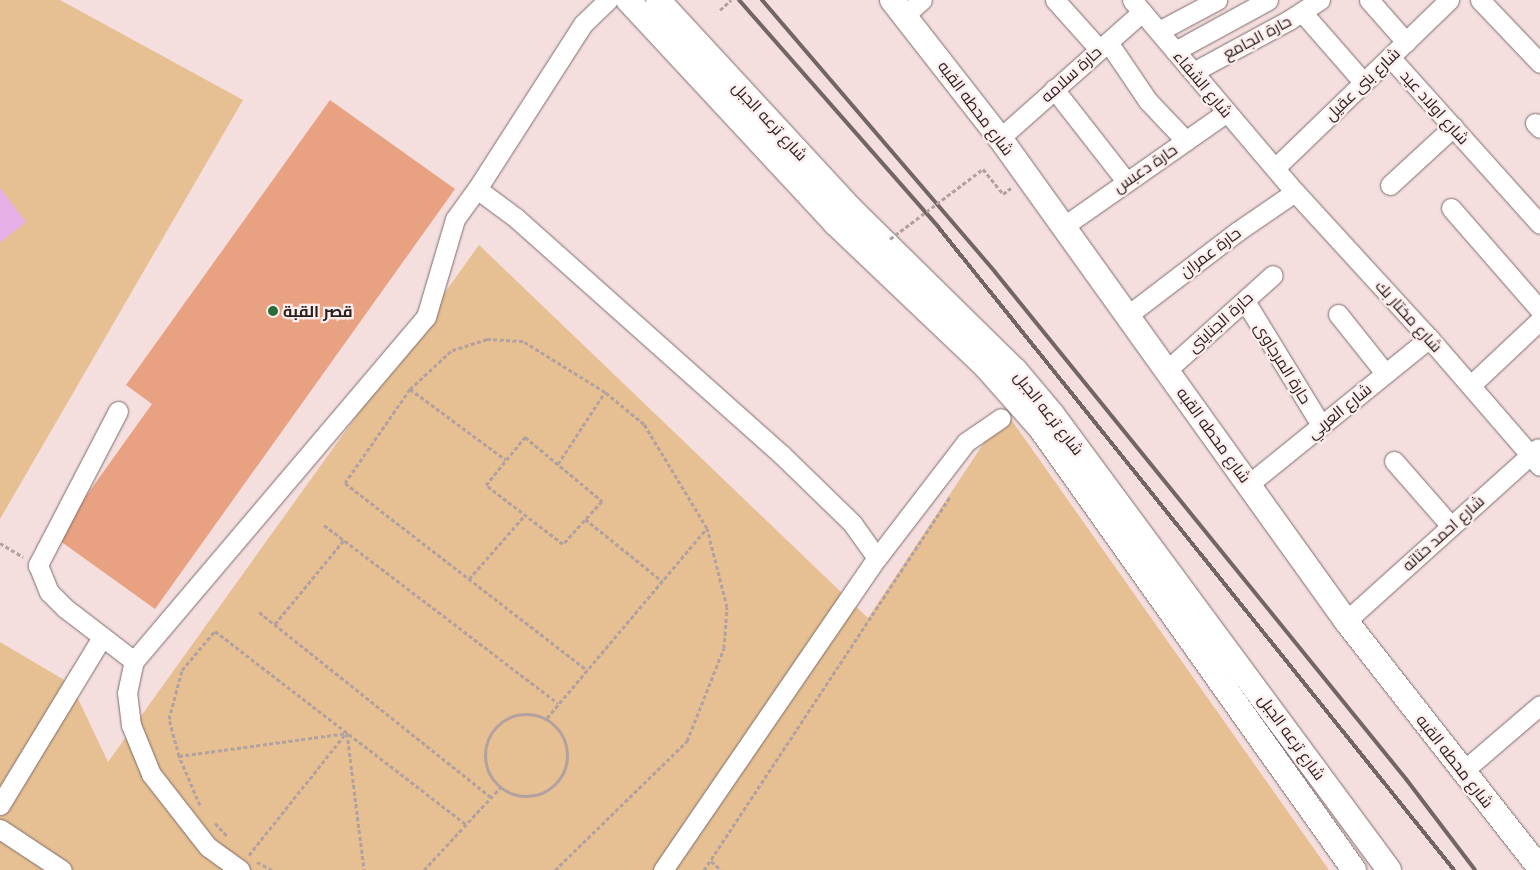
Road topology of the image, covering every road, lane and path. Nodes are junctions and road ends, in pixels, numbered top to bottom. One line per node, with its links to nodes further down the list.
1 (608, 0): 34 (street)
2 (628, 0): 105 (main road, شارع ترعه الجبل)
3 (658, 0): 106 (main road, شارع ترعه الجبل)
4 (731, 0): 16 (path)
5 (922, 0): 15 (street)
6 (1055, 0): 20 (street)
7 (1217, 0): 18 (street)
8 (1268, 0): 21 (street)
9 (1271, 0): 17 (street)
10 (1320, 0): 17 (street, حارة الجامع)
11 (1369, 0): 19 (street)
12 (1449, 0): 19 (street, شارع بنى عقيل)
13 (1480, 0): 23 (street)
14 (1137, 4): 18 (street, شارع الشفاء); 20 (street, حارة سلامه)
15 (898, 8): 29 (main road, شارع محطه القبه)
16 (720, 10)
17 (1295, 16): 24 (street, حارة الجامع); 25 (street)
18 (1159, 32): 21 (street, شارع الشفاء)
19 (1406, 42): 22 (street, شارع بنى عقيل)
20 (1103, 45): 26 (street, حارة سلامه); 30 (street)
21 (1176, 51): 24 (street, شارع الشفاء)
22 (1390, 57): 25 (street, شارع بنى عقيل); 28 (street, شارع اولاد عيد)
23 (1540, 63)
24 (1193, 72): 27 (street, شارع الشفاء)
25 (1363, 82): 31 (street, شارع بنى عقيل)
26 (1054, 89): 29 (street, حارة سلامه); 32 (street)
27 (1227, 112): 30 (street, حارة دعبس); 31 (street, شارع الشفاء)
28 (1453, 127): 33 (street); 38 (street, شارع اولاد عيد)
29 (1000, 138): 39 (main road, شارع محطه القبه)
30 (1186, 141): 32 (street, حارة دعبس)
31 (1275, 168): 35 (street, شارع مختار بك)
32 (1126, 181): 39 (street, حارة دعبس)
33 (1390, 184)
34 (477, 189): 69 (street); 77 (street)
35 (1295, 192): 45 (street, حارة عمران); 47 (street, شارع مختار بك)
36 (1003, 194): 40 (path, bridge)
37 (1451, 208): 43 (street)
38 (1540, 224)
39 (1064, 226): 45 (main road, شارع محطه القبه)
40 (890, 239)
41 (1273, 275): 42 (street, حارة الجناينى)
42 (1245, 301): 48 (street, حارة الجناينى); 55 (street, حارة المرجاوى)
43 (1540, 310)
44 (1338, 314): 49 (street)
45 (1128, 316): 48 (main road, شارع محطه القبه)
46 (1540, 320): 50 (street)
47 (1429, 338): 49 (street, شارع العربي); 50 (street, شارع مختار بك)
48 (1167, 370): 60 (main road, شارع محطه القبه)
49 (1384, 373): 55 (street, شارع العربي)
50 (1471, 385): 56 (street, شارع مختار بك)
51 (410, 390): 52 (path); 57 (path); 71 (path)
52 (605, 392): 59 (path); 66 (path)
53 (118, 411): 70 (street)
54 (1001, 418): 69 (street)
55 (1321, 425): 60 (street, شارع العربي)
56 (1537, 456): 65 (street, شارع احمد حتاته)
57 (506, 460): 59 (path); 62 (path)
58 (1394, 461): 65 (street)
59 (558, 464): 63 (path)
60 (1249, 484): 74 (main road, شارع محطه القبه)
61 (952, 493): 94 (path)
62 (525, 515): 63 (path); 71 (path)
63 (585, 519): 72 (path)
64 (324, 525): 67 (path)
65 (1451, 526): 74 (street, شارع احمد حتاته)
66 (707, 528): 72 (path); 101 (path)
67 (344, 540): 75 (path); 79 (path)
68 (0, 543): 70 (path)
69 (877, 558): 102 (street)
70 (38, 566): 76 (street)
71 (469, 579): 78 (path)
72 (662, 581): 78 (path)
73 (260, 612): 75 (path)
74 (1346, 620): 84 (main road, شارع محطه القبه)
75 (275, 624): 86 (path)
76 (102, 637): 77 (street); 87 (street)
77 (134, 661): 95 (street)
78 (587, 670): 79 (path)
79 (558, 703): 81 (path)
80 (1540, 705): 84 (street)
81 (547, 718): 85 (path); 85 (path)
82 (347, 733): 83 (path); 83 (path); 90 (path); 95 (path); 99 (path)
83 (179, 756): 88 (path)
84 (1463, 771): 96 (main road, شارع محطه القبه)
85 (500, 788): 86 (path)
86 (491, 797): 90 (path)
87 (0, 805)
88 (202, 810)
89 (209, 817): 92 (path)
90 (466, 824): 100 (path)
91 (0, 830): 97 (street)
92 (235, 844)
93 (241, 850): 95 (path)
94 (711, 861): 103 (path); 104 (path)
95 (244, 864): 98 (path)
96 (1540, 868)
97 (60, 869)
98 (272, 870)
99 (364, 870)
100 (424, 870)
101 (555, 870)
102 (663, 870)
103 (704, 870)
104 (721, 870)
105 (1354, 870)
106 (1389, 870)

